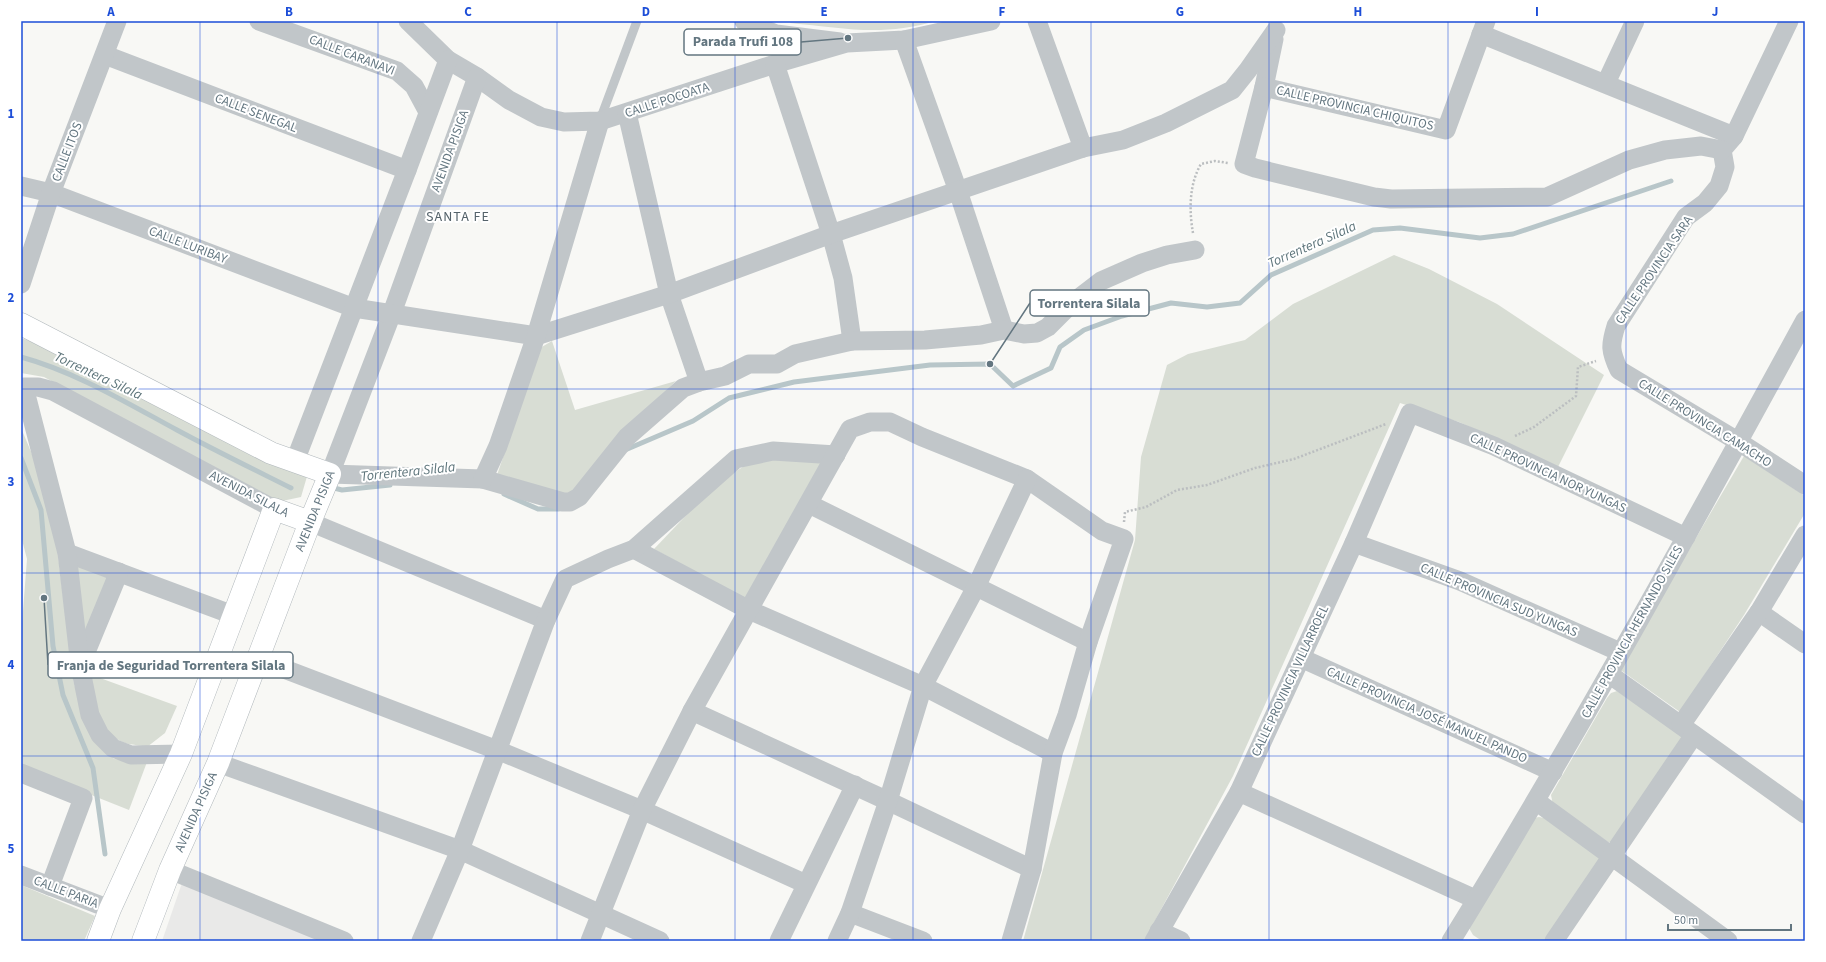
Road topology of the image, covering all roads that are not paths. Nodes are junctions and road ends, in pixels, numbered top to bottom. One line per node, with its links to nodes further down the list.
1 (117, 21): 16 (street, CALLE ITOS)
2 (259, 21): 22 (street, CALLE CARANAVI)
3 (408, 21): 17 (street, CALLE POCOATA)
4 (638, 21): 24 (lane)
5 (744, 21): 12 (street)
6 (991, 21): 10 (street, CALLE POCOATA)
7 (1036, 21): 26 (street)
8 (1634, 21): 20 (street)
9 (1789, 21): 25 (street, CALLE PROVINCIA SARA)
10 (953, 25): 14 (street, CALLE POCOATA)
11 (1277, 26): 21 (street); 26 (street)
12 (778, 27): 15 (street)
13 (1484, 27): 20 (street); 21 (street, CALLE PROVINCIA CHIQUITOS)
14 (904, 40): 15 (street, CALLE POCOATA); 29 (street)
15 (847, 43): 18 (street, CALLE POCOATA)
16 (105, 55): 27 (street, CALLE SENEGAL); 30 (street, CALLE ITOS)
17 (448, 60): 19 (street, CALLE POCOATA); 22 (street)
18 (775, 64): 23 (street, CALLE POCOATA); 31 (street)
19 (477, 77): 24 (street, CALLE POCOATA); 36 (street, AVENIDA PISIGA)
20 (1606, 83): 25 (street)
21 (1264, 87): 25 (street)
22 (428, 112): 27 (street)
23 (627, 113): 24 (street, CALLE POCOATA); 34 (street)
24 (600, 121): 40 (street)
25 (1728, 143): 42 (street, CALLE PROVINCIA SARA)
26 (1083, 148): 29 (street)
27 (407, 170): 35 (street)
28 (21, 186): 30 (street, CALLE LURIBAY)
29 (958, 191): 31 (street); 39 (street)
30 (52, 193): 33 (street, CALLE ITOS); 35 (street, CALLE LURIBAY)
31 (831, 234): 34 (street); 41 (street)
32 (1196, 250): 39 (street)
33 (21, 284)
34 (669, 294): 40 (street); 43 (street)
35 (354, 308): 36 (street, CALLE LURIBAY); 47 (street)
36 (392, 313): 40 (street, CALLE LURIBAY); 48 (street, AVENIDA PISIGA)
37 (1805, 320): 45 (street, CALLE PROVINCIA HERNANDO SILES)
38 (21, 324): 47 (street)
39 (1004, 330): 41 (street)
40 (536, 336): 49 (street)
41 (852, 341): 43 (street)
42 (1612, 355): 45 (street, CALLE PROVINCIA CAMACHO)
43 (699, 382): 49 (street)
44 (1410, 413): 56 (street, CALLE PROVINCIA NOR YUNGAS); 57 (street, CALLE PROVINCIA VILLARROEL)
45 (1739, 442): 51 (street, CALLE PROVINCIA CAMACHO); 56 (street, CALLE PROVINCIA HERNANDO SILES)
46 (836, 455): 50 (street); 52 (street); 58 (street)
47 (295, 461): 48 (street)
48 (330, 474): 49 (street); 54 (street, AVENIDA PISIGA)
49 (483, 479)
50 (1027, 479): 61 (street); 66 (street)
51 (1805, 485)
52 (809, 504): 61 (street); 62 (street)
53 (274, 509): 54 (street, AVENIDA SILALA); 59 (street, AVENIDA SILALA); 64 (street)
54 (310, 522): 65 (street, AVENIDA SILALA); 70 (street, AVENIDA PISIGA)
55 (1805, 535): 63 (street)
56 (1686, 537): 68 (street, CALLE PROVINCIA HERNANDO SILES)
57 (1354, 543): 68 (street, CALLE PROVINCIA SUD YUNGAS); 69 (street, CALLE PROVINCIA VILLARROEL)
58 (634, 549): 62 (street); 65 (street)
59 (67, 553): 60 (street); 71 (street)
60 (119, 572): 64 (street); 71 (street)
61 (976, 587): 66 (street); 73 (street)
62 (749, 610): 73 (street); 74 (street)
63 (1759, 612): 67 (street); 75 (street)
64 (234, 615): 78 (street)
65 (546, 620): 76 (street)
66 (1088, 642): 77 (street)
67 (1805, 644)
68 (1620, 652): 72 (street, CALLE PROVINCIA HERNANDO SILES)
69 (1301, 658): 80 (street, CALLE PROVINCIA JOSÉ MANUEL PANDO); 83 (street, CALLE PROVINCIA VILLARROEL)
70 (258, 659): 76 (street); 79 (street, AVENIDA PISIGA)
71 (80, 666): 78 (street)
72 (1609, 674): 75 (street); 80 (street, CALLE PROVINCIA HERNANDO SILES)
73 (923, 686): 77 (street); 84 (street)
74 (692, 711): 82 (street); 86 (street)
75 (1688, 730): 87 (street); 89 (street)
76 (497, 750): 86 (street); 88 (street)
77 (1053, 753): 90 (street)
78 (181, 754): 96 (street)
79 (218, 762): 88 (street); 91 (street, AVENIDA PISIGA)
80 (1553, 772): 85 (street, CALLE PROVINCIA HERNANDO SILES)
81 (21, 774): 94 (street)
82 (854, 786): 84 (street); 93 (street)
83 (1239, 792): 95 (street); 99 (street, CALLE PROVINCIA VILLARROEL)
84 (888, 800): 90 (street); 97 (street)
85 (1536, 801): 89 (street); 95 (street, CALLE PROVINCIA HERNANDO SILES)
86 (642, 810): 93 (street); 98 (street)
87 (1805, 814)
88 (460, 850): 98 (street); 105 (street)
89 (1612, 855): 112 (street); 113 (street)
90 (1032, 869): 110 (street)
91 (170, 870): 103 (street, AVENIDA PISIGA); 104 (street)
92 (21, 875): 94 (street, CALLE PARIA)
93 (806, 884): 100 (street)
94 (50, 886): 96 (street, CALLE PARIA)
95 (1475, 899): 101 (street, CALLE PROVINCIA HERNANDO SILES)
96 (110, 909): 102 (street)
97 (850, 913): 108 (street); 109 (street)
98 (601, 915): 106 (street); 107 (street)
99 (1157, 936): 111 (street)
100 (782, 937)
101 (1459, 938)
102 (98, 941)
103 (143, 941)
104 (344, 941)
105 (421, 941)
106 (590, 941)
107 (660, 941)
108 (836, 941)
109 (924, 941)
110 (1011, 941)
111 (1181, 941)
112 (1554, 941)
113 (1728, 941)

